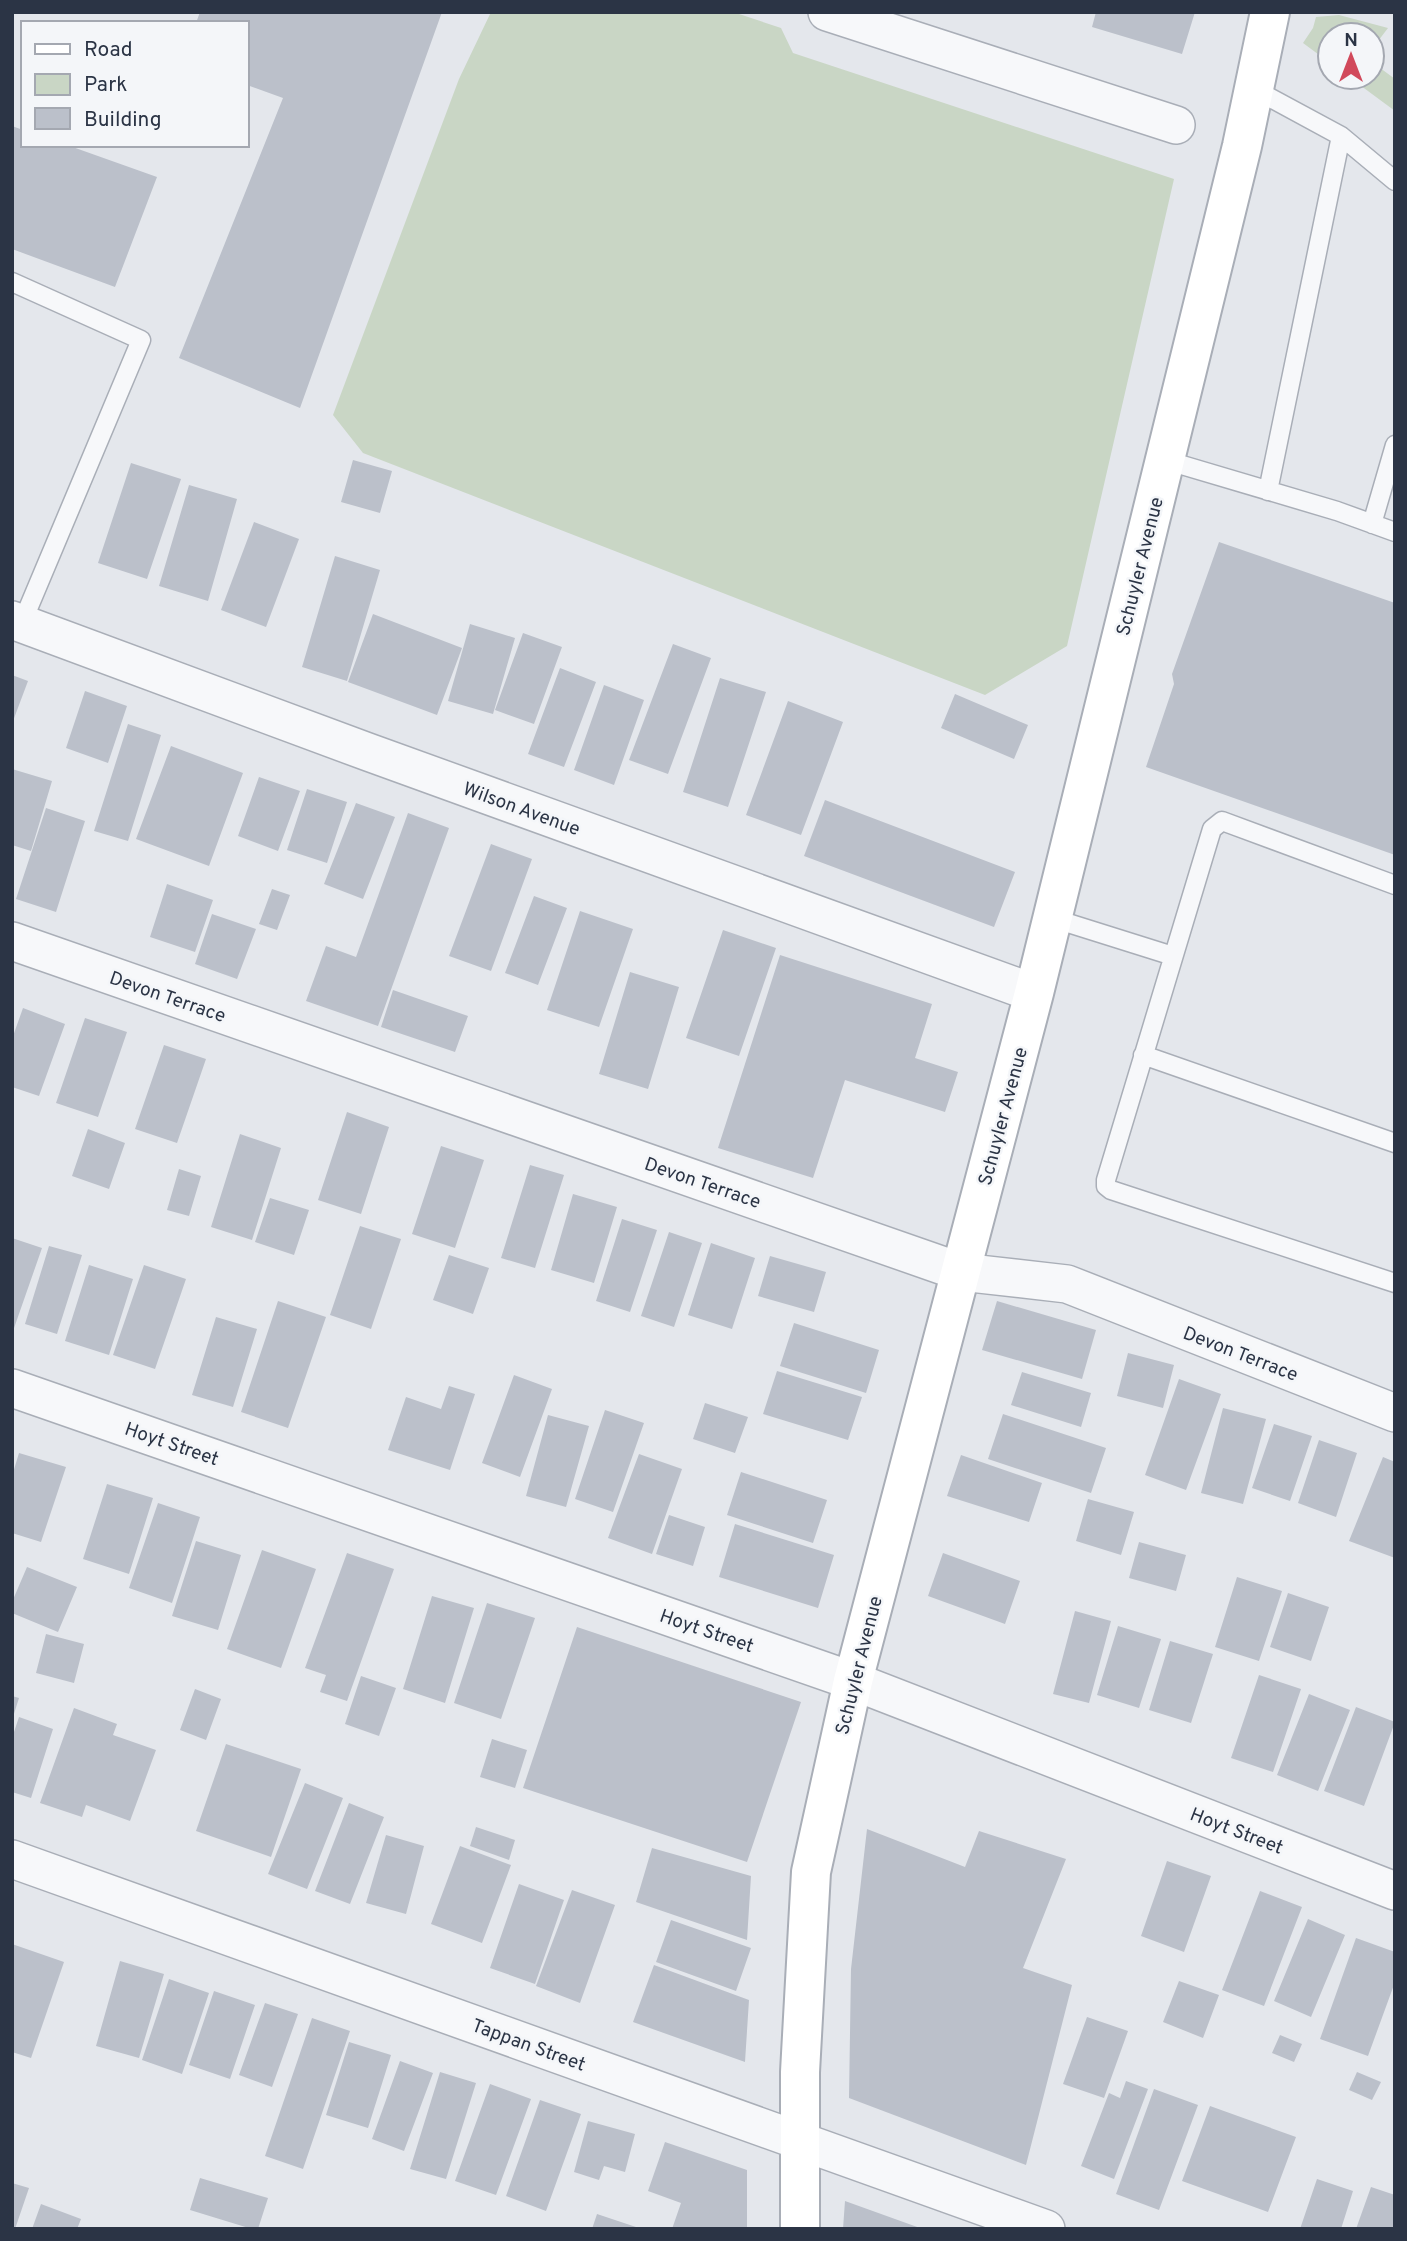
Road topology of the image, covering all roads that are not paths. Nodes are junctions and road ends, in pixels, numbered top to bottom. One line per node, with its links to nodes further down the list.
1 (827, 12): 4 (street)
2 (1270, 12): 3 (main road, Schuyler Avenue)
3 (1254, 89): 5 (lane); 9 (main road, Schuyler Avenue)
4 (1176, 125)
5 (1341, 136): 6 (lane); 10 (lane)
6 (1395, 181)
7 (12, 282): 13 (lane)
8 (1395, 445): 11 (lane)
9 (1165, 460): 10 (lane); 15 (main road, Schuyler Avenue)
10 (1268, 491): 11 (lane)
11 (1371, 524): 12 (lane)
12 (1395, 532)
13 (17, 621): 18 (street, Wilson Avenue)
14 (1395, 884): 17 (lane)
15 (1052, 918): 17 (lane); 18 (main road, Schuyler Avenue)
16 (12, 941): 21 (street, Devon Terrace)
17 (1173, 956): 19 (lane)
18 (1034, 993): 21 (main road, Schuyler Avenue)
19 (1143, 1055): 20 (lane); 22 (lane)
20 (1395, 1143)
21 (961, 1272): 24 (street, Devon Terrace); 25 (main road, Schuyler Avenue)
22 (1395, 1283)
23 (12, 1388): 25 (street, Hoyt Street)
24 (1395, 1413)
25 (853, 1681): 27 (street, Hoyt Street); 28 (main road, Schuyler Avenue)
26 (12, 1859): 28 (street, Tappan Street)
27 (1395, 1891)
28 (799, 2141): 29 (main road, Schuyler Avenue); 30 (street, Tappan Street)
29 (800, 2229)
30 (1046, 2229)

